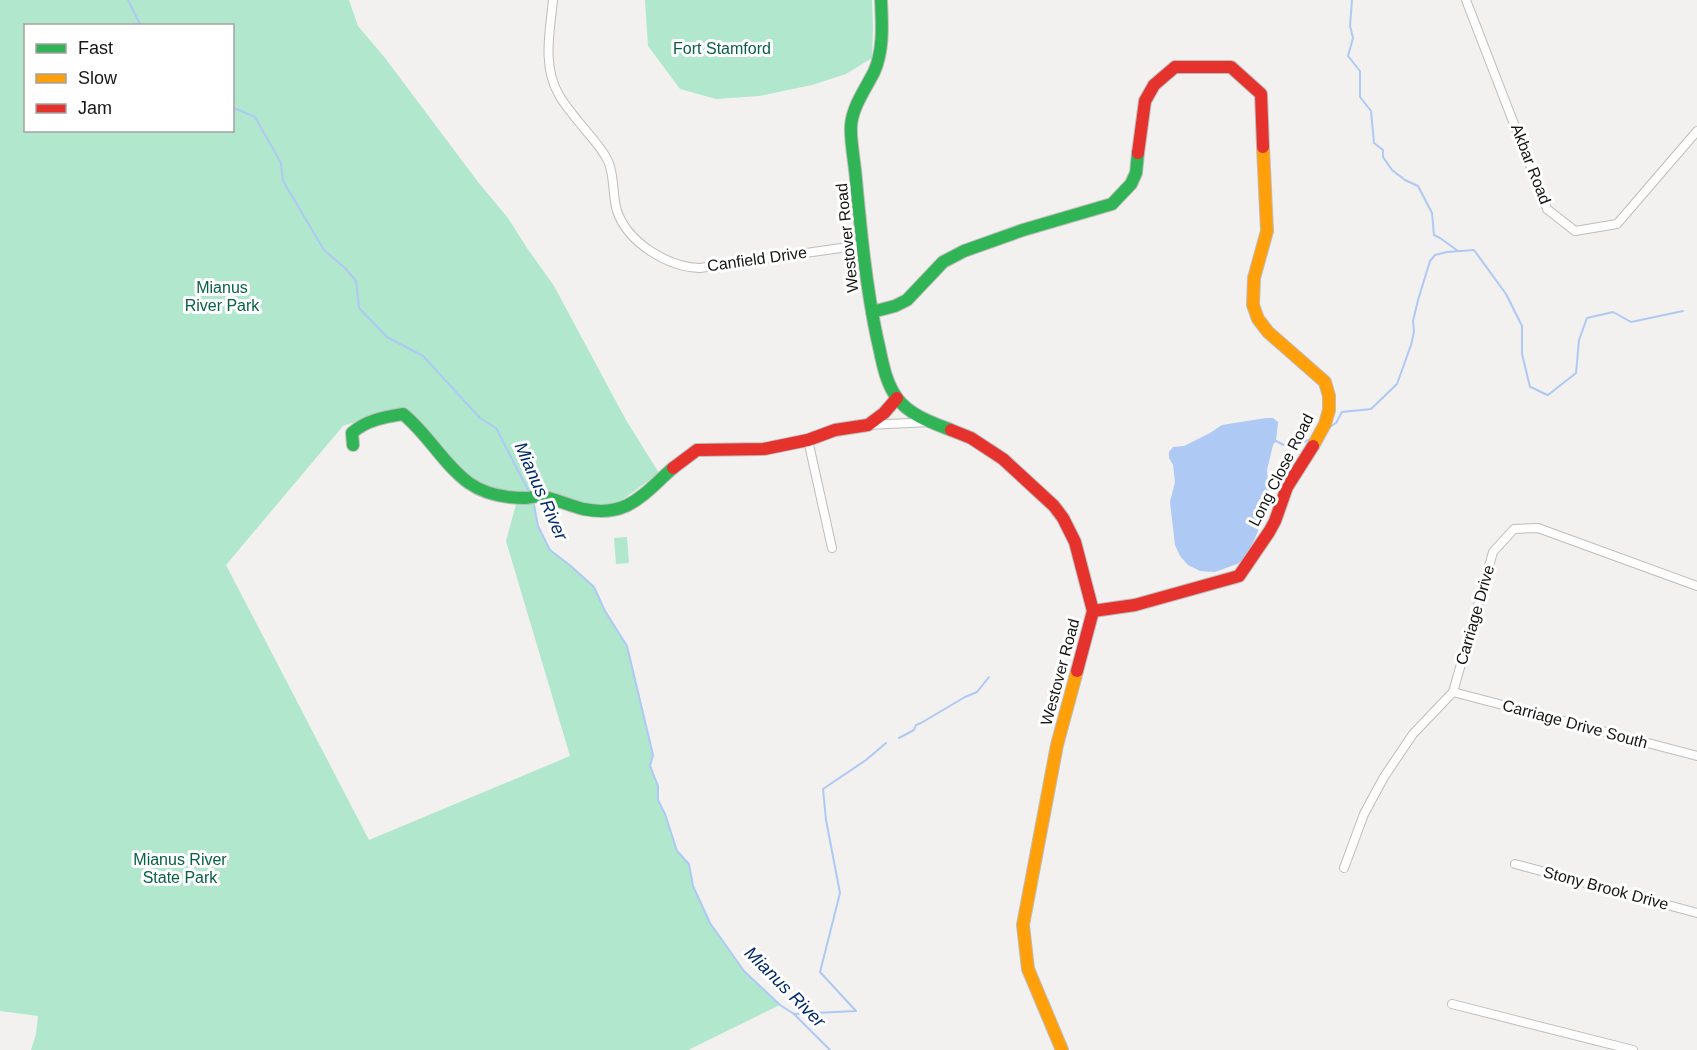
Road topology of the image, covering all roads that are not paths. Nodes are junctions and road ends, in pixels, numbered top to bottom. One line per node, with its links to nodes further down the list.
1 (553, 0): 5 (street, Canfield Drive)
2 (881, 0): 5 (street, Westover Road)
3 (1466, 0): 4 (street, Akbar Road)
4 (1697, 131)
5 (862, 245): 6 (street, Westover Road)
6 (872, 312): 7 (street, Westover Road); 14 (street, Long Close Road)
7 (897, 398): 8 (street, Westover Road); 9 (street)
8 (931, 422): 9 (street); 14 (street, Westover Road)
9 (868, 425): 10 (street)
10 (808, 440): 11 (street); 12 (street)
11 (353, 445)
12 (832, 548)
13 (1697, 586): 15 (street, Carriage Drive)
14 (1094, 611): 21 (street, Westover Road)
15 (1454, 692): 16 (street, Carriage Drive South); 18 (street, Carriage Drive)
16 (1697, 756)
17 (1515, 864): 19 (street, Stony Brook Drive)
18 (1344, 868)
19 (1697, 913)
20 (1452, 1004): 22 (street)
21 (1062, 1050)
22 (1633, 1050)

